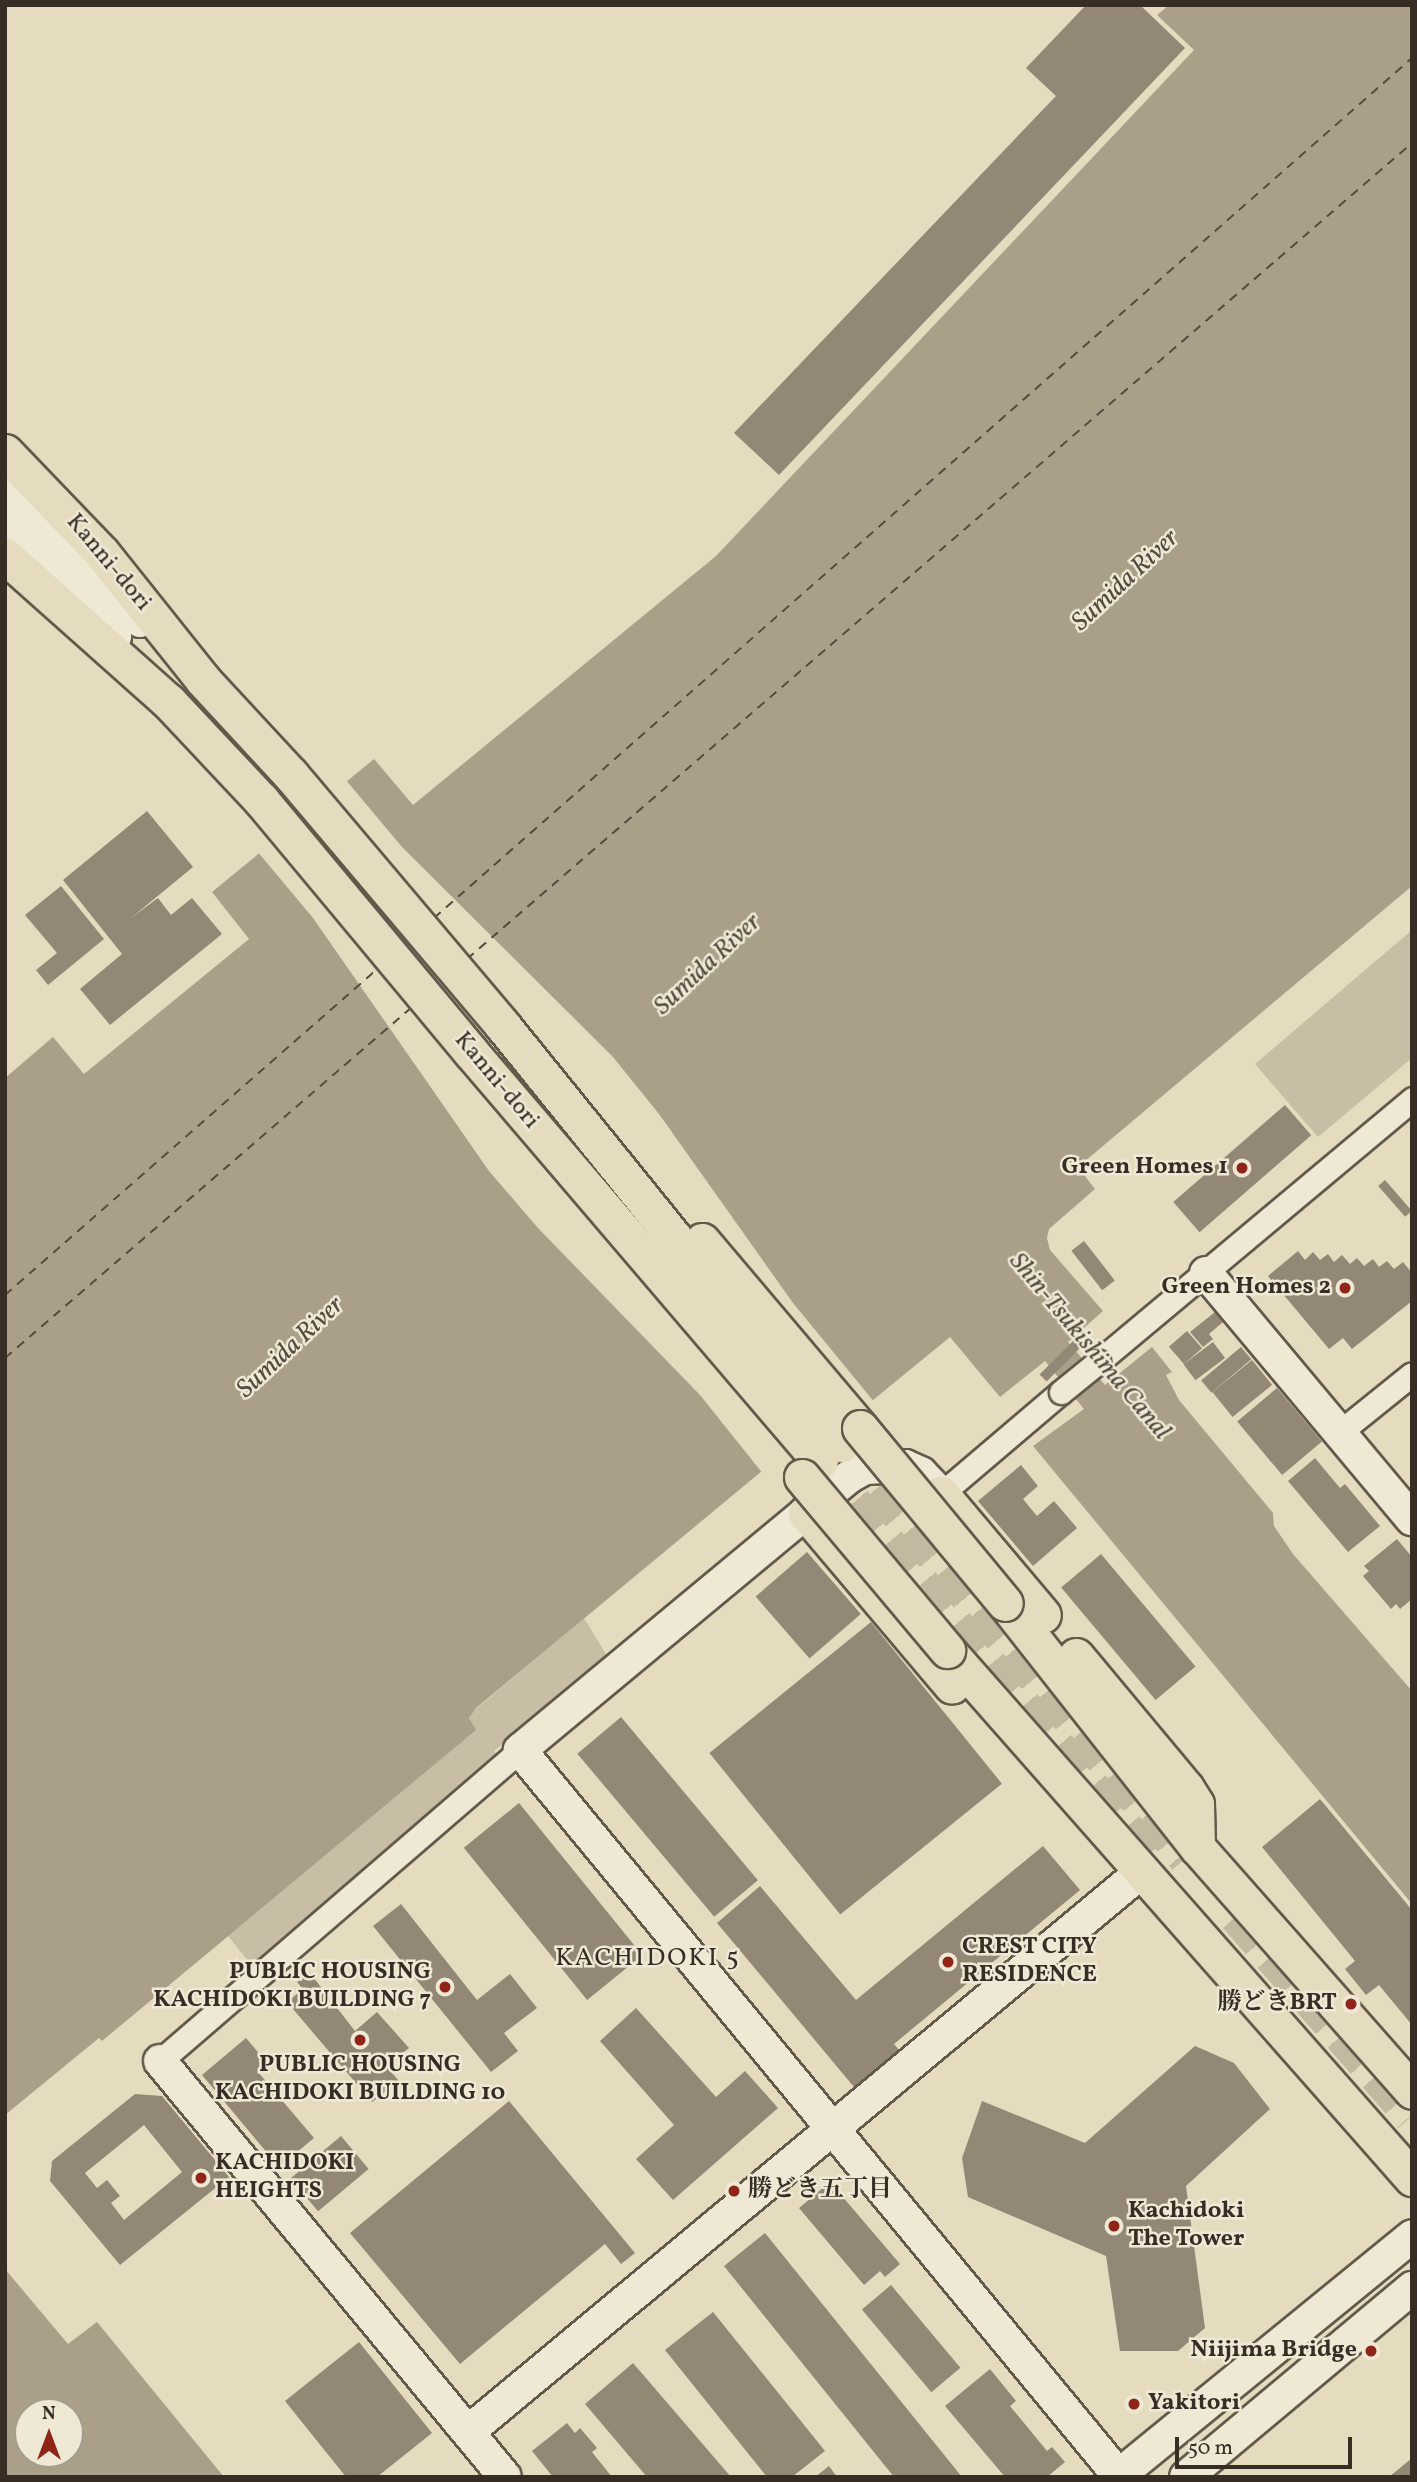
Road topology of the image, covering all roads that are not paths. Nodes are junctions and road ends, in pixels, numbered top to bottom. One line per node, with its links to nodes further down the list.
1 (5, 452): 5 (main road, Kanni-dori)
2 (5, 486): 5 (street, Kanni-dori)
3 (5, 523): 6 (street, Kanni-dori)
4 (5, 556): 6 (main road, Kanni-dori)
5 (203, 680): 7 (main road, Kanni-dori)
6 (169, 702): 8 (main road, Kanni-dori)
7 (503, 1026): 8 (main road, Kanni-dori); 17 (main road, bridge)
8 (470, 1051): 19 (main road, bridge)
9 (1412, 1099): 10 (street)
10 (1206, 1273): 12 (street); 13 (street, bridge)
11 (1412, 1374): 12 (street)
12 (1340, 1432): 15 (street)
13 (942, 1494): 14 (street); 17 (main road)
14 (806, 1513): 16 (street); 18 (main road)
15 (1412, 1519)
16 (520, 1750): 20 (street); 22 (street)
17 (1198, 1847): 21 (main road)
18 (1134, 1878): 19 (main road); 22 (street)
19 (1249, 1997): 23 (main road)
20 (160, 2061): 27 (street)
21 (1412, 2091)
22 (834, 2130): 27 (street); 28 (street)
23 (1397, 2144): 24 (main road)
24 (1412, 2178)
25 (1412, 2236): 28 (street)
26 (1412, 2288): 30 (street)
27 (468, 2432): 29 (street)
28 (1119, 2476)
29 (505, 2477)
30 (1186, 2477)

